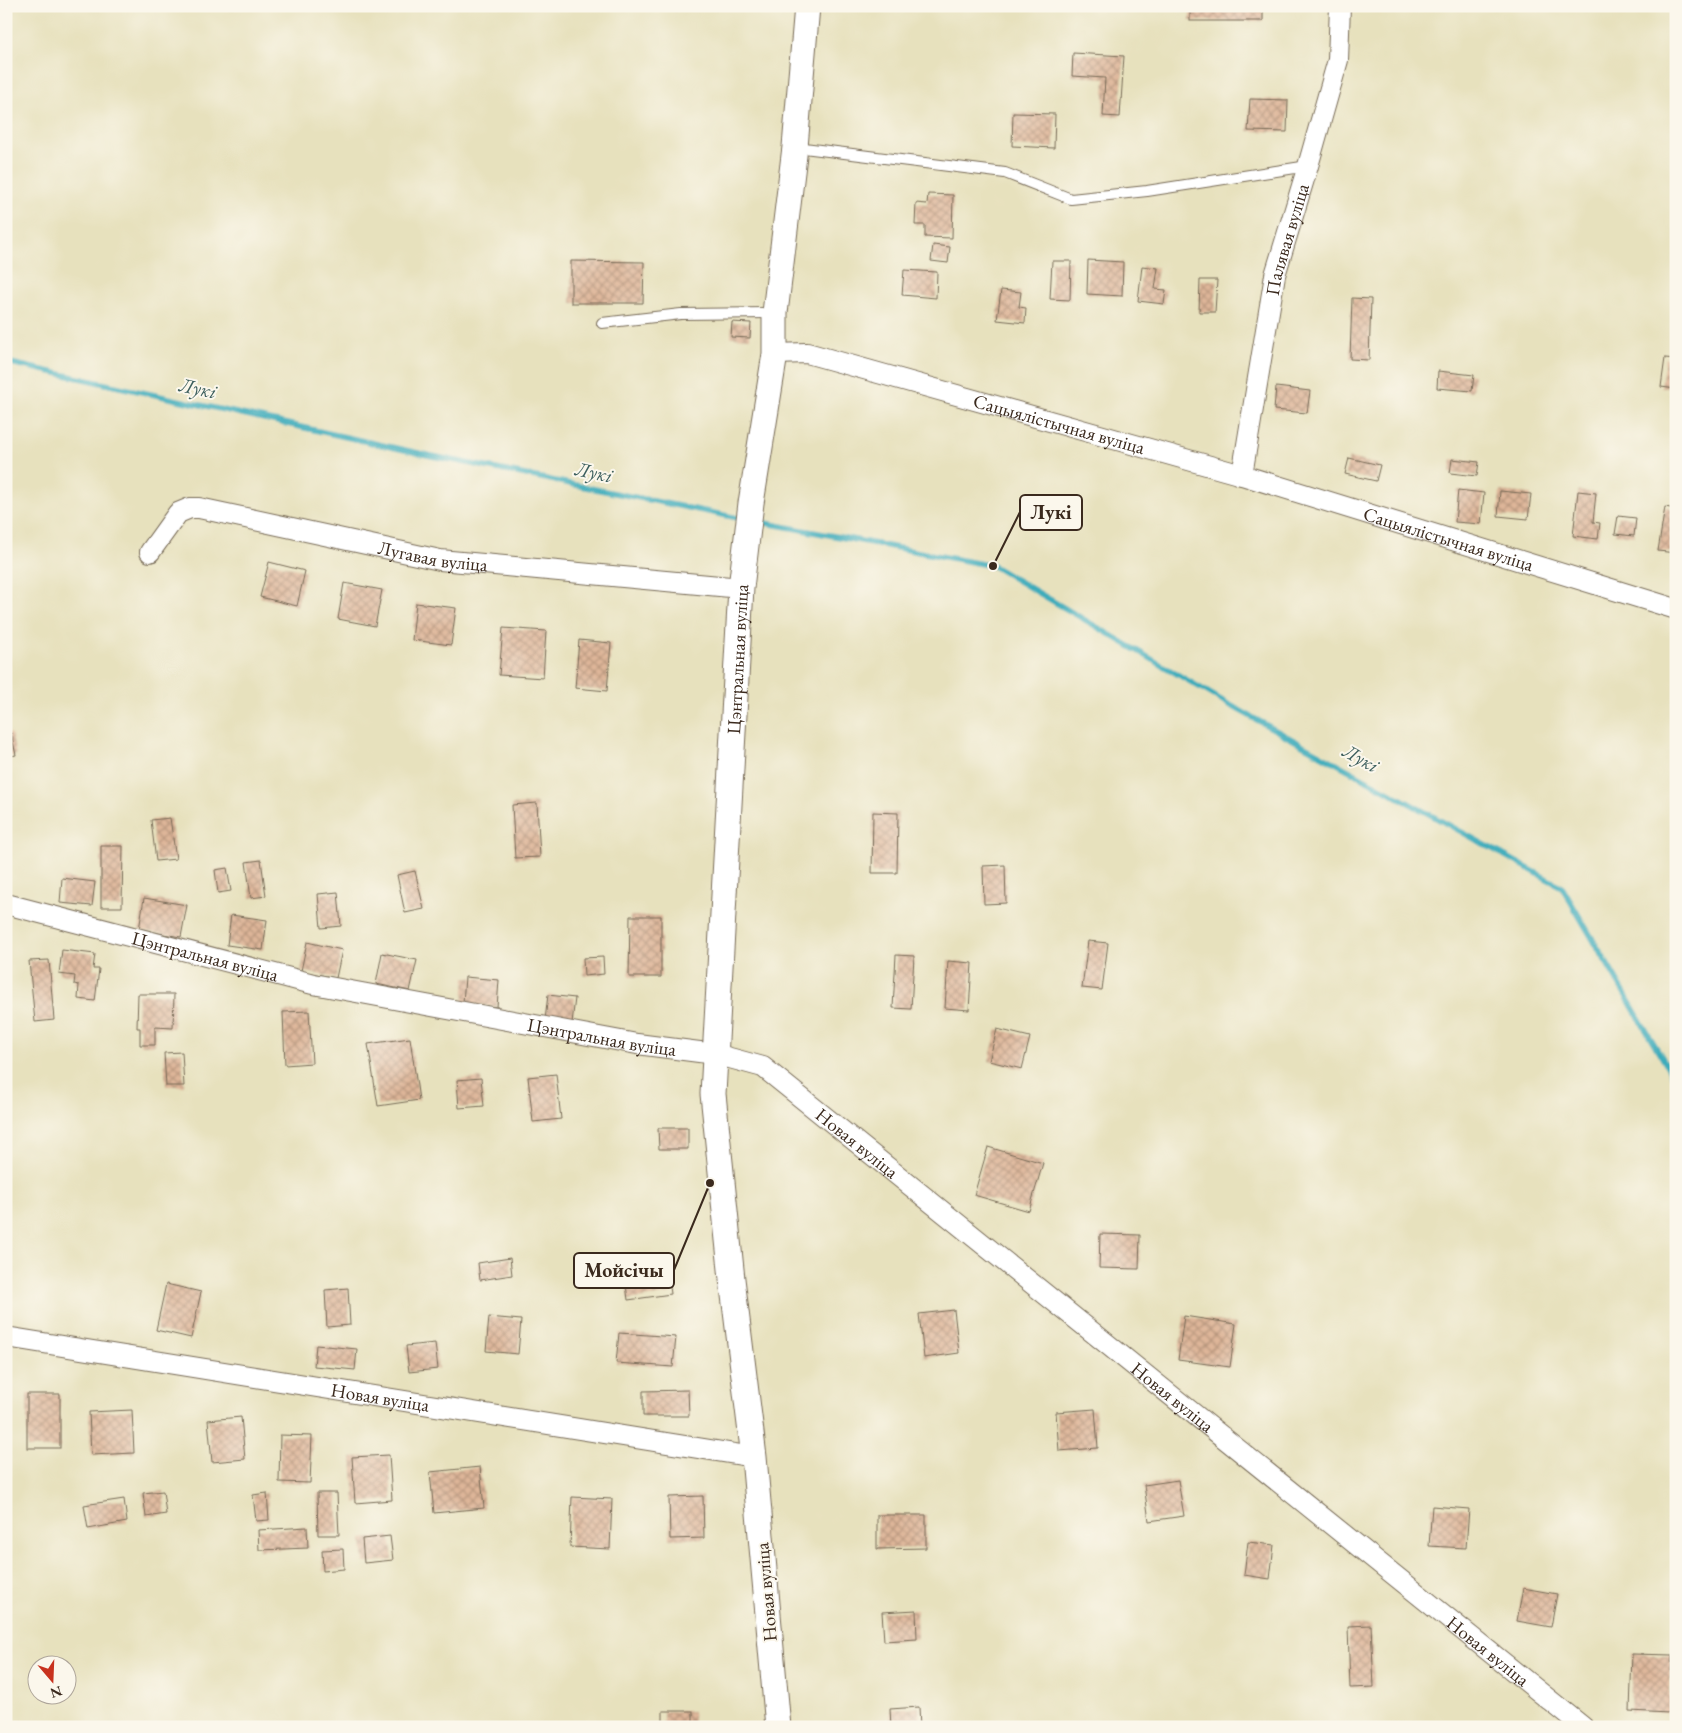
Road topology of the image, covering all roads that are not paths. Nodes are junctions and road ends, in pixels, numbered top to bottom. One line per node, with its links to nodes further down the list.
1 (807, 6): 3 (street)
2 (1340, 6): 4 (street, Палявая вуліца)
3 (795, 147): 4 (lane); 5 (street)
4 (1308, 166): 8 (street, Палявая вуліца)
5 (775, 313): 6 (lane); 7 (street)
6 (602, 323)
7 (775, 354): 8 (street, Сацыялістычная вуліца); 10 (street, Цэнтральная вуліца)
8 (1242, 475): 11 (street, Сацыялістычная вуліца)
9 (150, 552): 10 (street, Лугавая вуліца)
10 (741, 588): 13 (street, Цэнтральная вуліца)
11 (1676, 609)
12 (6, 904): 13 (street, Цэнтральная вуліца)
13 (715, 1054): 15 (street, Новая вуліца); 17 (street, Новая вуліца)
14 (6, 1337): 15 (street, Новая вуліца)
15 (754, 1457): 16 (street, Новая вуліца)
16 (778, 1727)
17 (1583, 1727)

